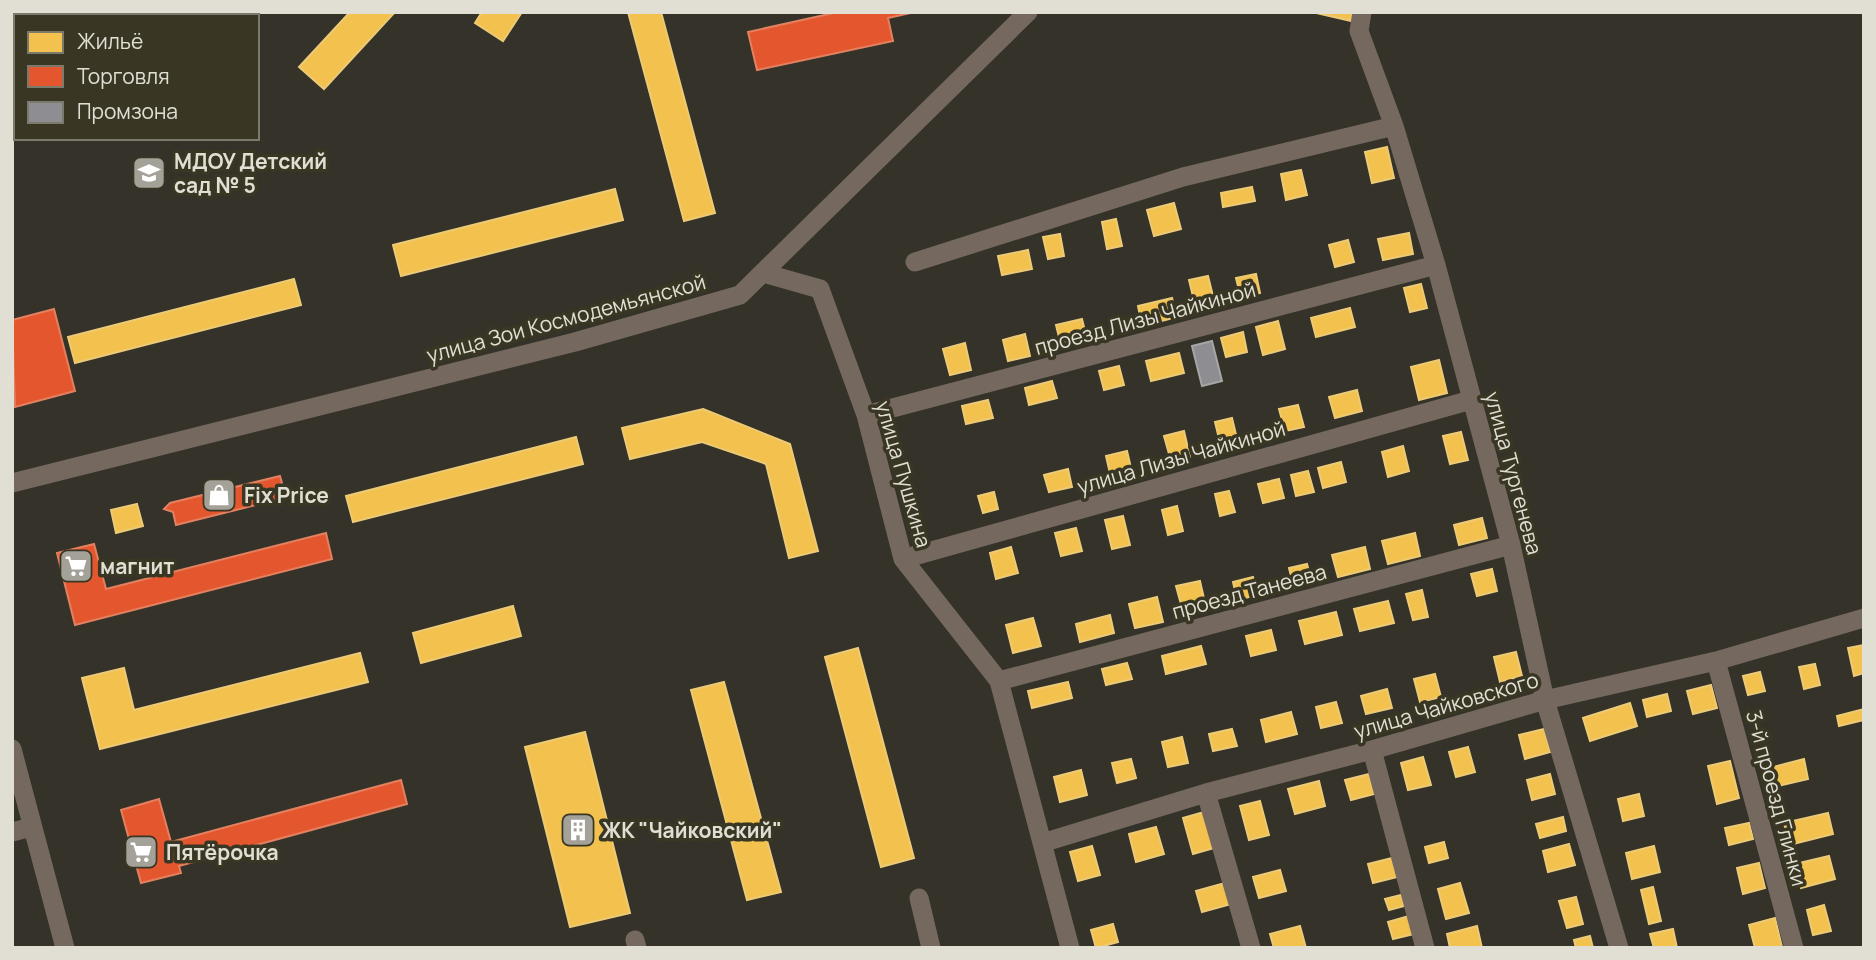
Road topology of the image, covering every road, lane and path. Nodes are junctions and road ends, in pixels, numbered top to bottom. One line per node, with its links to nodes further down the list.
1 (1028, 12): 6 (street, улица Зои Космодемьянской)
2 (1362, 12): 3 (street, улица Тургенева)
3 (1394, 126): 4 (street); 5 (street, улица Тургенева)
4 (915, 262)
5 (1436, 265): 7 (street, улица Тургенева); 8 (street, проезд Лизы Чайкиной)
6 (763, 273): 8 (street, улица Пушкина); 9 (street, улица Зои Космодемьянской)
7 (1471, 400): 10 (street, улица Тургенева); 11 (street, улица Лизы Чайкиной)
8 (866, 415): 11 (street, улица Пушкина)
9 (12, 482)
10 (1511, 545): 14 (street, проезд Танеева); 15 (street, улица Тургенева)
11 (903, 559): 14 (street, улица Пушкина)
12 (1863, 622): 13 (street, улица Чайковского)
13 (1716, 661): 15 (street, улица Чайковского); 29 (street, 3-й проезд Глинки)
14 (999, 681): 21 (street, улица Пушкина)
15 (1545, 700): 17 (street, улица Чайковского); 28 (street, улица Тургенева)
16 (12, 750): 19 (street)
17 (1372, 750): 18 (street, улица Чайковского); 27 (street)
18 (1206, 793): 21 (street, улица Чайковского); 26 (street)
19 (33, 827): 20 (street); 23 (street)
20 (12, 832)
21 (1042, 843): 25 (street, улица Пушкина)
22 (919, 898): 24 (street)
23 (65, 948)
24 (931, 948)
25 (1070, 948)
26 (1251, 948)
27 (1424, 948)
28 (1619, 948)
29 (1794, 948)

